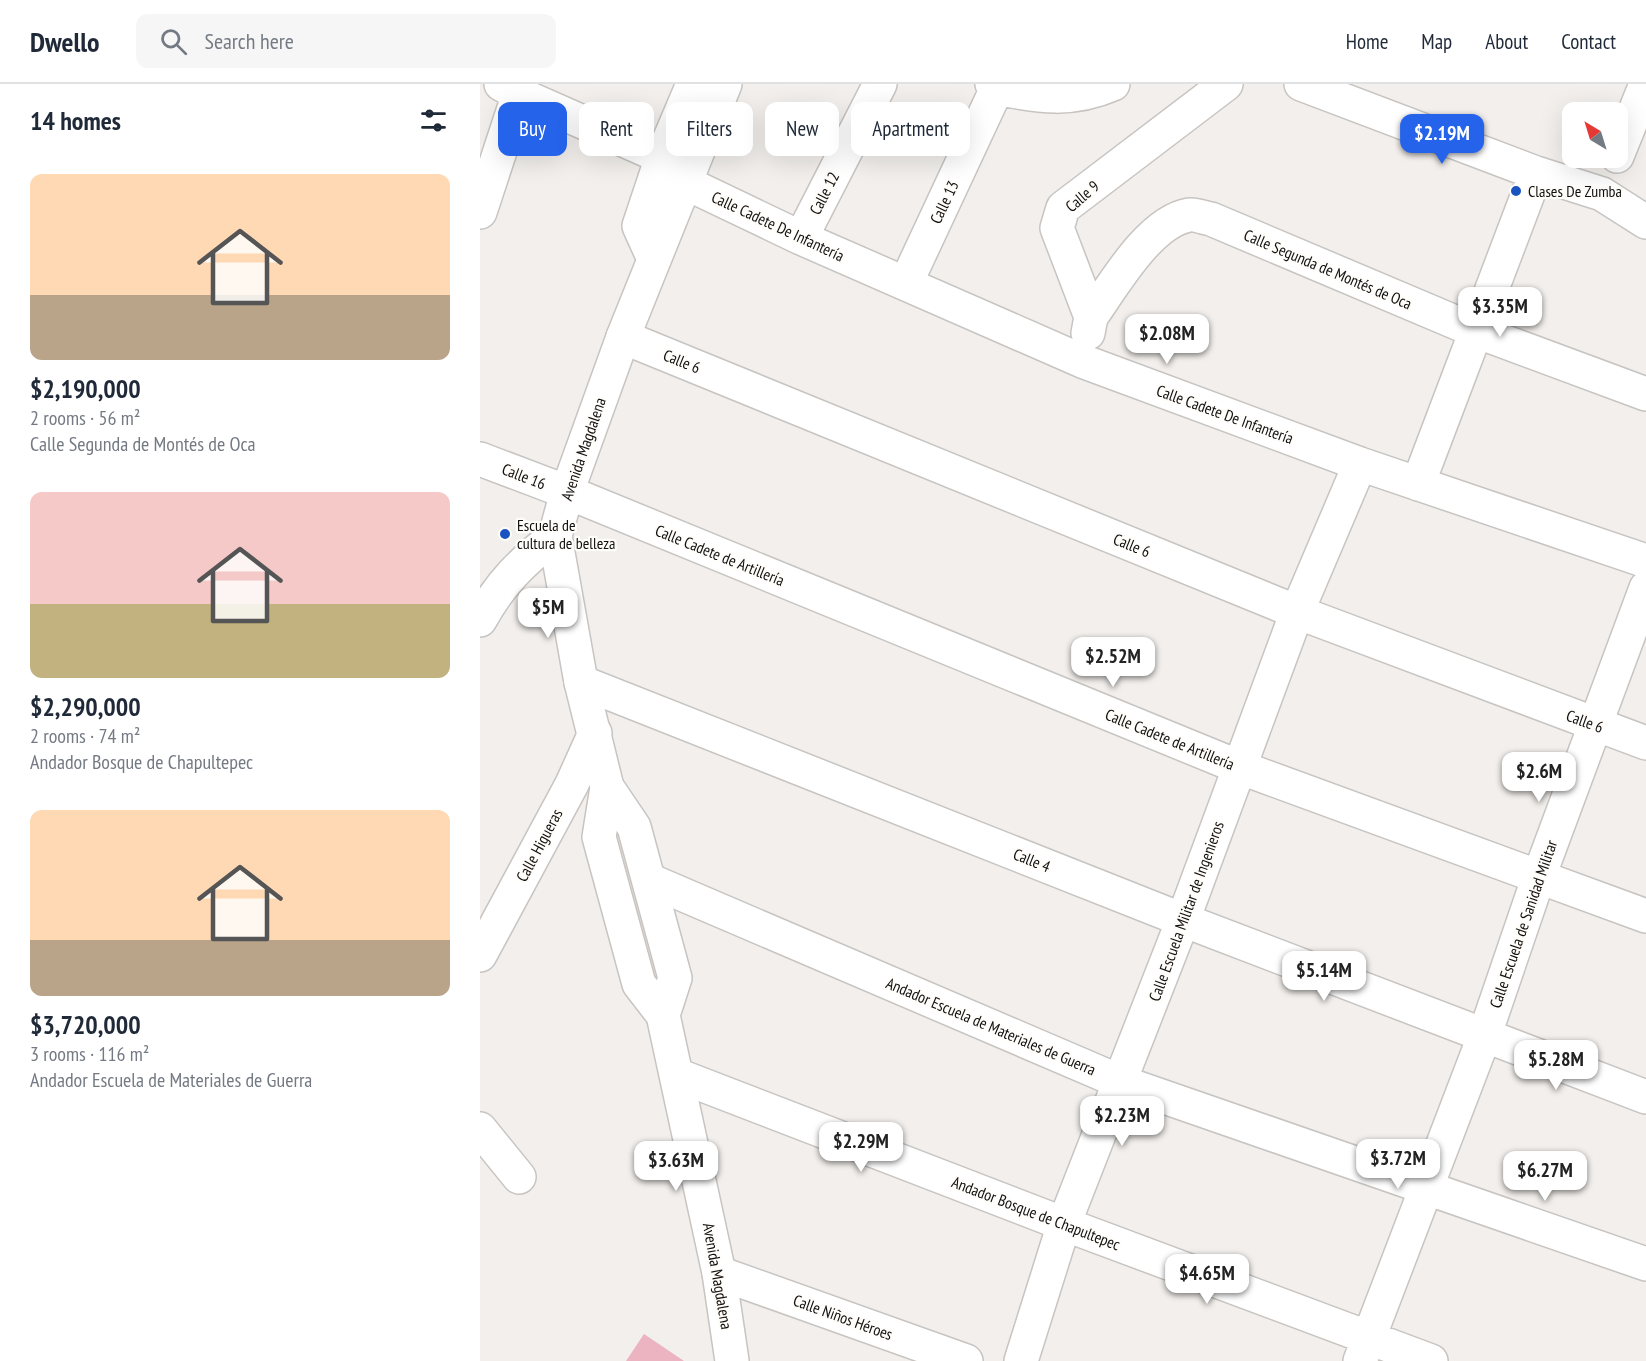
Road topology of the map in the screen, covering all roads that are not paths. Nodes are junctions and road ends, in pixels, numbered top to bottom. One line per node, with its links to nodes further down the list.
1 (693, 84): 11 (street)
2 (725, 84): 14 (street, Avenida Magdalena)
3 (880, 84): 18 (street, Calle 12)
4 (1113, 84): 8 (street)
5 (1226, 84): 21 (street, Calle 9)
6 (1300, 84): 13 (street)
7 (1646, 84): 10 (street)
8 (995, 86): 20 (street, Calle 13)
9 (514, 87): 11 (street); 16 (street)
10 (1628, 129)
11 (662, 157): 19 (street)
12 (1613, 168): 15 (street)
13 (1536, 174): 15 (street); 22 (street)
14 (684, 182): 18 (street, Calle Cadete De Infantería); 19 (street, Avenida Magdalena)
15 (1602, 195): 17 (street)
16 (480, 212)
17 (1646, 222)
18 (801, 238): 20 (street, Calle Cadete De Infantería)
19 (653, 257): 23 (street, Avenida Magdalena)
20 (906, 283): 24 (street, Calle Cadete De Infantería)
21 (1091, 317): 22 (street, Calle Segunda de Montés de Oca); 24 (street)
22 (1476, 331): 25 (street, Calle Segunda de Montés de Oca); 28 (street)
23 (623, 337): 29 (street, Avenida Magdalena); 33 (street, Calle 6)
24 (1082, 361): 27 (street, Calle Cadete De Infantería)
25 (1646, 394)
26 (480, 459): 29 (street, Calle 16)
27 (1360, 464): 28 (street, Calle Cadete De Infantería); 33 (street, Calle Escuela Militar de Ingenieros)
28 (1418, 484): 31 (street, Calle Cadete De Infantería)
29 (567, 492): 30 (street, Avenida Magdalena); 39 (street, Calle Cadete de Artillería)
30 (555, 536): 34 (street); 35 (street, Avenida Magdalena)
31 (1646, 561)
32 (1646, 588): 36 (street, Calle Escuela de Sanidad Militar)
33 (1297, 612): 36 (street, Calle 6); 39 (street, Calle Escuela Militar de Ingenieros)
34 (480, 620)
35 (581, 682): 37 (street, Avenida Magdalena); 44 (street, Calle 4)
36 (1595, 725): 38 (street, Calle 6); 41 (street, Calle Escuela de Sanidad Militar)
37 (595, 733): 40 (street, Avenida Magdalena); 45 (street, Calle Higueras)
38 (1646, 743)
39 (1239, 767): 41 (street, Calle Cadete de Artillería); 44 (street, Calle Escuela Militar de Ingenieros)
40 (607, 787): 42 (street, Avenida Magdalena); 46 (street, Avenida Magdalena)
41 (1538, 879): 43 (street, Calle Cadete de Artillería); 47 (street, Calle Escuela de Sanidad Militar)
42 (649, 880): 46 (street, Avenida Magdalena); 49 (street, Andador Escuela de Materiales de Guerra)
43 (1646, 916)
44 (1183, 920): 47 (street, Calle 4); 49 (street, Calle Escuela Militar de Ingenieros)
45 (480, 955)
46 (663, 1015): 48 (street, Avenida Magdalena)
47 (1484, 1037): 50 (street, Calle 4); 53 (street, Calle Escuela de Sanidad Militar)
48 (677, 1075): 54 (street, Andador Bosque de Chapultepec); 56 (street, Avenida Magdalena)
49 (1121, 1082): 53 (street, Andador Escuela de Materiales de Guerra); 54 (street, Calle Escuela Militar de Ingenieros)
50 (1646, 1097)
51 (480, 1129): 52 (street)
52 (519, 1177)
53 (1426, 1188): 55 (street, Andador Escuela de Materiales de Guerra); 57 (street, Calle Escuela de Sanidad Militar)
54 (1064, 1224): 57 (street, Andador Bosque de Chapultepec); 60 (street, Calle Escuela Militar de Ingenieros)
55 (1646, 1264)
56 (719, 1273): 58 (street, Avenida Magdalena); 59 (street, Calle Niños Héroes)
57 (1364, 1349): 61 (street, Andador Bosque de Chapultepec)
58 (732, 1361)
59 (966, 1361)
60 (1021, 1361)
61 (1431, 1361)

